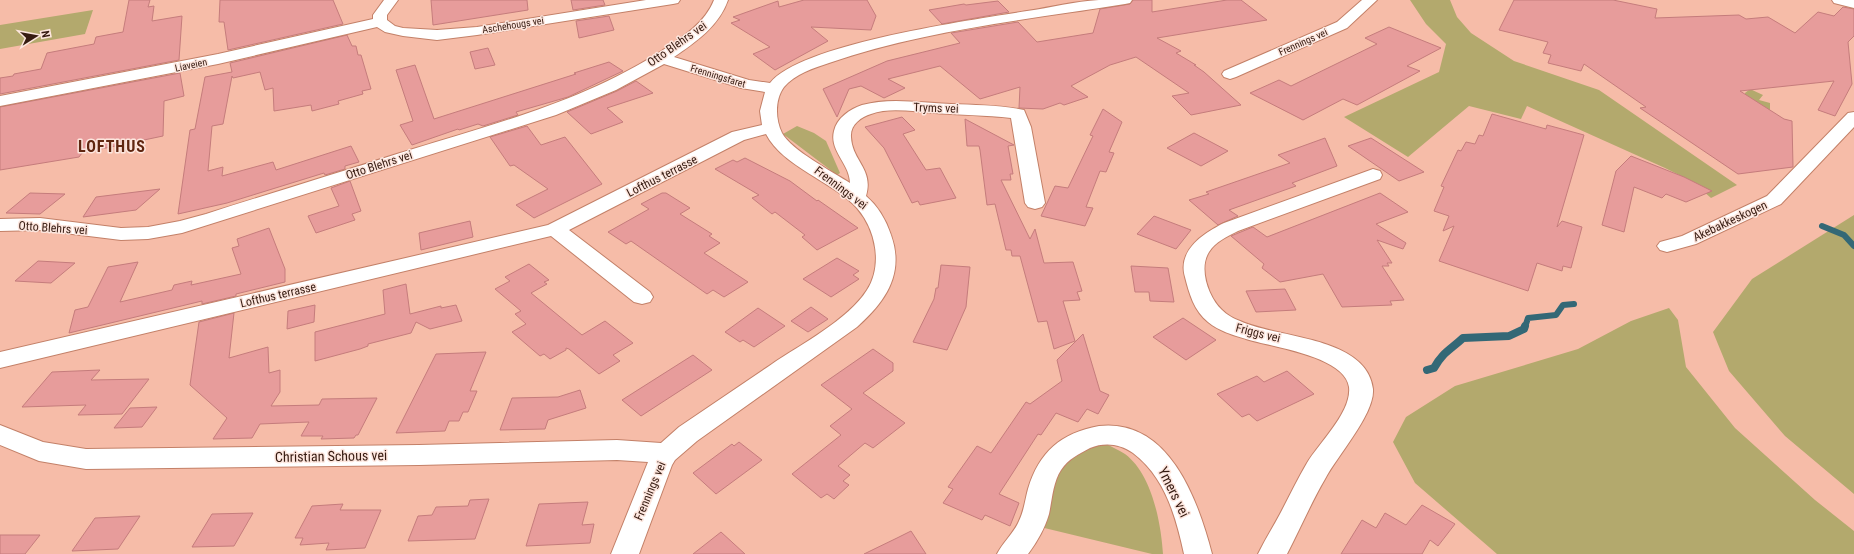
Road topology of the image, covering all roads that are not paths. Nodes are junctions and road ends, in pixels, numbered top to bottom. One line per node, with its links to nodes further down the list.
1 (391, 0): 8 (street)
2 (673, 0): 8 (street, Aschehougs vei)
3 (721, 0): 9 (street, Otto Blehrs vei)
4 (1125, 0): 11 (street)
5 (1370, 0): 10 (street, Frennings vei)
6 (1838, 0): 7 (street)
7 (1854, 4)
8 (380, 22): 12 (street, Liaveien)
9 (662, 58): 11 (street, Frenningsfaret); 18 (street, Otto Blehrs vei)
10 (1230, 74)
11 (775, 89): 14 (street)
12 (0, 101)
13 (1854, 117): 20 (street, Akebakkeskogen)
14 (770, 128): 16 (street, Frennings vei); 19 (street, Lofthus terrasse)
15 (1373, 175): 28 (street, Friggs vei)
16 (856, 197): 17 (street, Tryms vei); 24 (street, Frennings vei)
17 (1035, 203)
18 (0, 225)
19 (555, 229): 21 (street); 22 (street, Lofthus terrasse)
20 (1667, 246)
21 (642, 297)
22 (0, 360)
23 (0, 434): 24 (street, Christian Schous vei)
24 (666, 454): 25 (street, Frennings vei)
25 (625, 554)
26 (1011, 554): 27 (street, Ymers vei)
27 (1198, 554)
28 (1272, 554)

